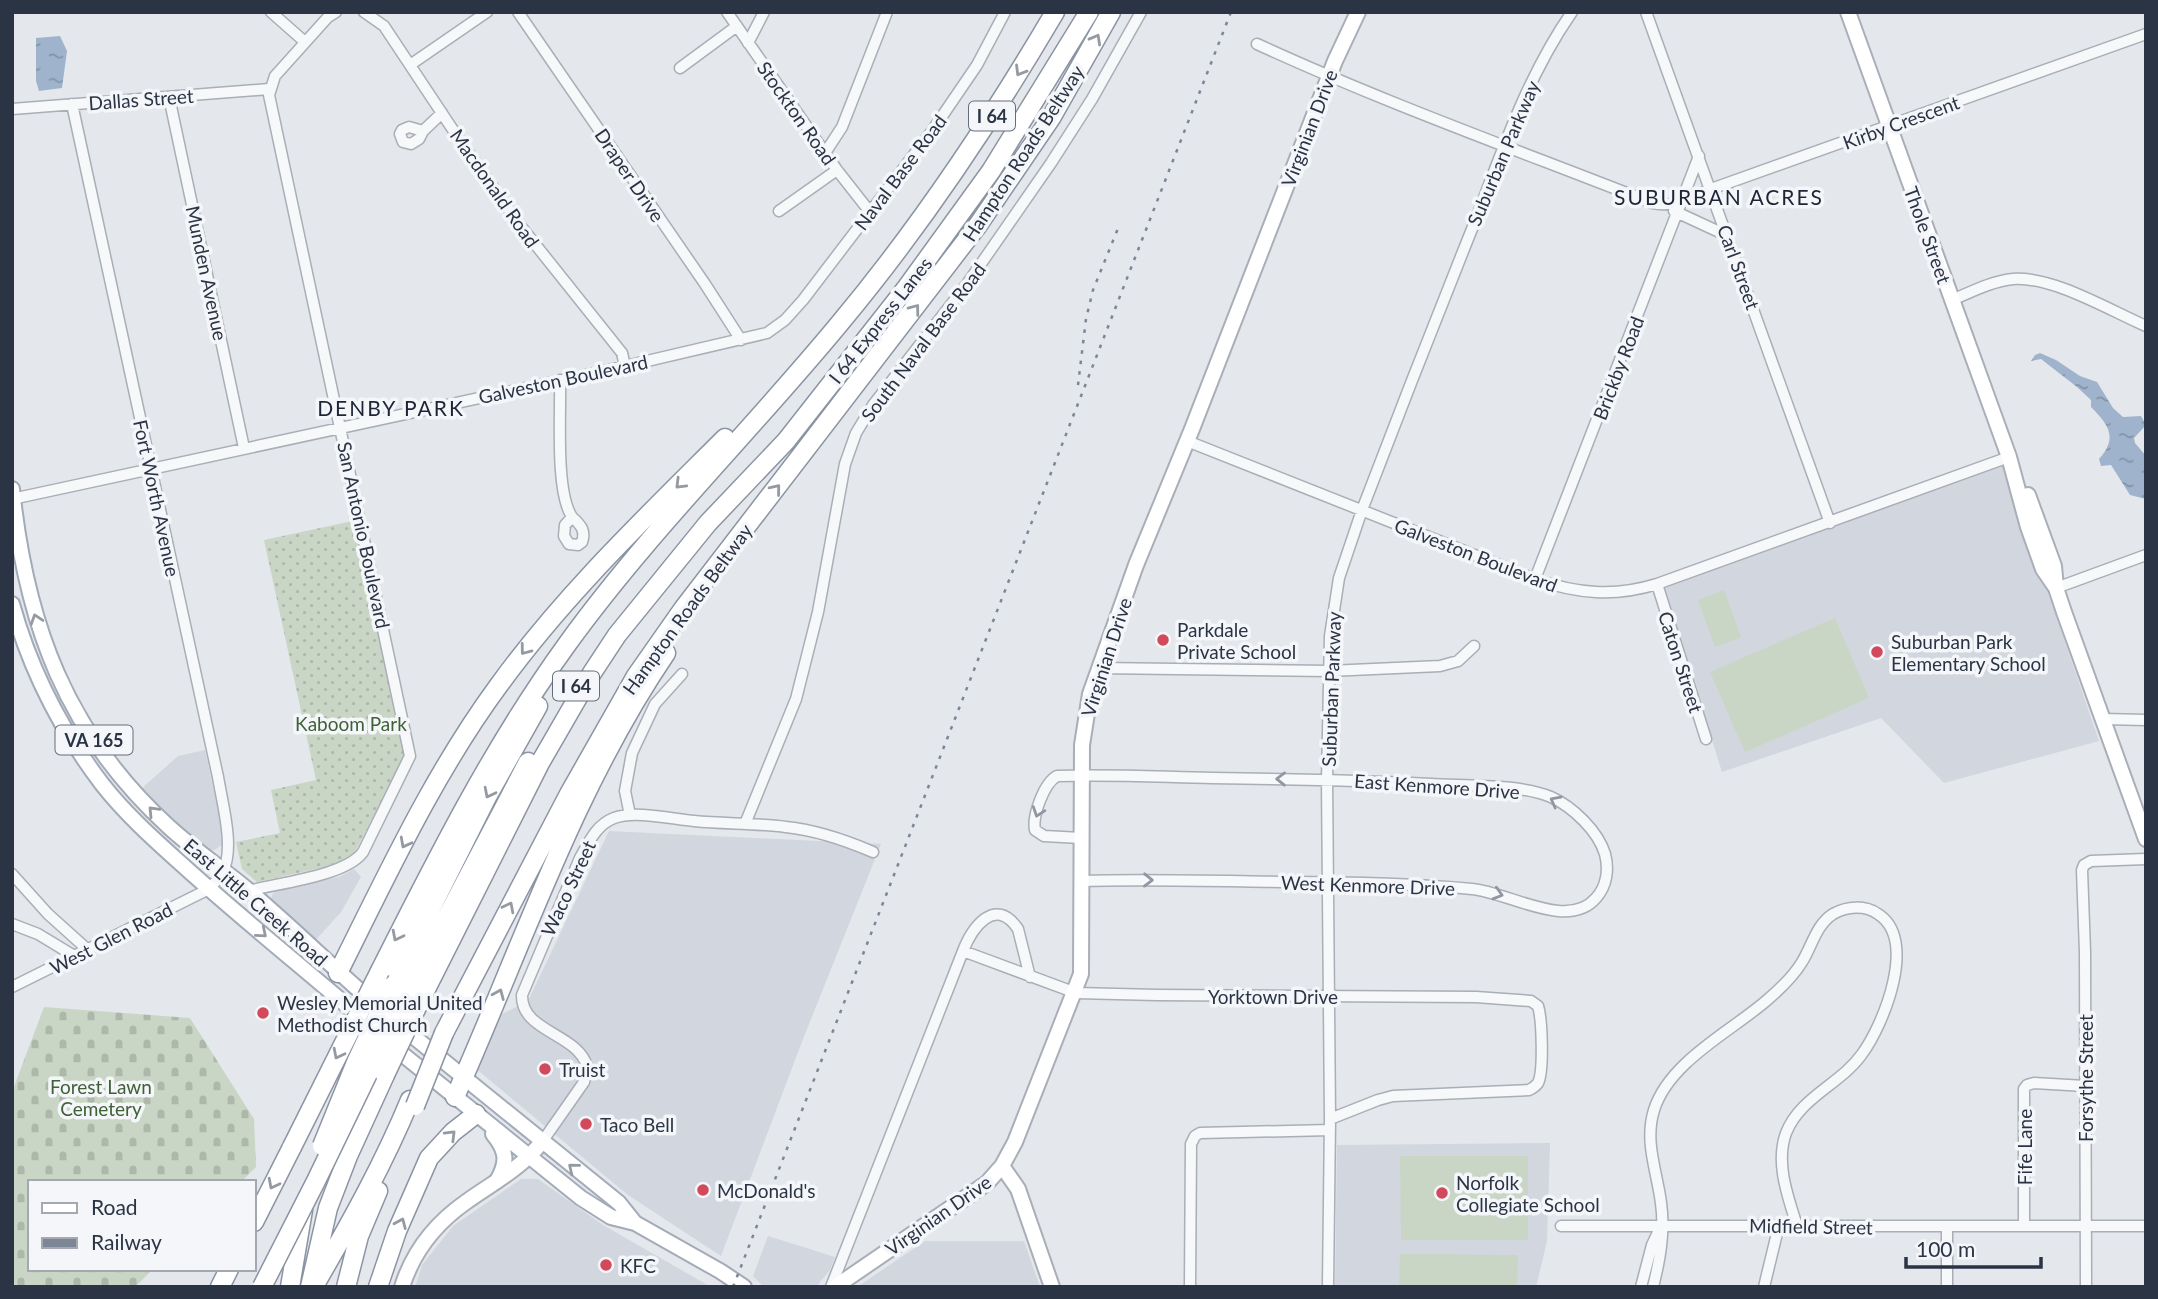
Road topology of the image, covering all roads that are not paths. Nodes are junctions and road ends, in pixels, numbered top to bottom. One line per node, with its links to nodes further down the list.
1 (271, 12): 20 (street)
2 (336, 12): 20 (street)
3 (364, 12): 23 (street, Macdonald Road)
4 (487, 12): 23 (street)
5 (518, 12): 48 (street, Draper Drive)
6 (727, 12): 18 (street, Stockton Road)
7 (764, 12): 21 (street)
8 (887, 12): 34 (street)
9 (1005, 12): 41 (street, Naval Base Road)
10 (1055, 12): 43 (highway, I 64, one-way to 43)
11 (1089, 12): 98 (highway, I 64 Express Lanes)
12 (1111, 12): 61 (highway, Hampton Roads Beltway / I 64, one-way to 12)
13 (1141, 12): 77 (street, South Naval Base Road)
14 (1358, 12): 25 (street, Virginian Drive)
15 (1572, 12): 33 (street, Suburban Parkway)
16 (1646, 12): 35 (street, Carl Street)
17 (1848, 12): 31 (street, Thole Street)
18 (737, 26): 21 (street, Stockton Road); 24 (street)
19 (2146, 34): 31 (street, Kirby Crescent)
20 (305, 42): 26 (street)
21 (748, 43): 34 (street, Stockton Road)
22 (1257, 44): 25 (street, Kirby Crescent)
23 (410, 65): 30 (street, Macdonald Road)
24 (680, 68)
25 (1330, 75): 33 (street, Kirby Crescent); 52 (street, Virginian Drive)
26 (269, 89): 27 (street, Dallas Street); 51 (street, San Antonio Boulevard)
27 (169, 97): 28 (street, Dallas Street); 53 (street, Munden Avenue)
28 (72, 104): 29 (street, Dallas Street); 55 (street, Fort Worth Avenue)
29 (12, 109)
30 (442, 113): 32 (street); 49 (street, Macdonald Road)
31 (1889, 126): 37 (street, Kirby Crescent); 45 (street, Thole Street)
32 (423, 131)
33 (1504, 145): 39 (street, Kirby Crescent); 57 (street, Suburban Parkway)
34 (825, 153): 36 (street, Stockton Road)
35 (1699, 156): 37 (street, Carl Street); 38 (street, Brickby Road)
36 (837, 170): 40 (street); 41 (street, Stockton Road)
37 (1710, 189): 38 (street, Kirby Crescent); 44 (street, Carl Street)
38 (1684, 200): 39 (street, Kirby Crescent); 42 (street, Brickby Road)
39 (1656, 204): 42 (street, Kirby Crescent)
40 (779, 211)
41 (870, 212): 46 (street, Naval Base Road)
42 (1679, 213): 44 (street, Kirby Crescent); 63 (street, Brickby Road)
43 (923, 216): 58 (highway, I 64); 93 (highway, one-way to 93)
44 (1728, 236): 60 (street, Carl Street)
45 (1952, 300): 47 (street); 54 (street, Thole Street)
46 (781, 323): 48 (street, Galveston Boulevard)
47 (2146, 326)
48 (741, 340): 49 (street, Galveston Boulevard)
49 (625, 366): 50 (street, Galveston Boulevard)
50 (560, 380): 51 (street, Galveston Boulevard); 59 (street)
51 (341, 428): 53 (street, Galveston Boulevard); 88 (street, San Antonio Boulevard)
52 (1187, 441): 57 (street, Galveston Boulevard); 68 (street, Virginian Drive)
53 (244, 449): 55 (street, Galveston Boulevard)
54 (2009, 457): 60 (street, Galveston Boulevard); 65 (street, Thole Street)
55 (150, 469): 56 (street, Galveston Boulevard); 83 (street, Fort Worth Avenue)
56 (13, 495): 83 (street, East Little Creek Road / VA 165, one-way to 56)
57 (1362, 510): 63 (street, Galveston Boulevard); 69 (street, Suburban Parkway)
58 (674, 512): 98 (highway, one-way to 98); 110 (highway, I 64, one-way to 110, bridge)
59 (572, 517)
60 (1830, 523): 64 (street, Galveston Boulevard)
61 (734, 543): 100 (highway, one-way to 61); 103 (highway, Hampton Roads Beltway / I 64, one-way to 61, bridge)
62 (2146, 556): 65 (street)
63 (1535, 579): 64 (street, Galveston Boulevard)
64 (1657, 584): 73 (street, Caton Street)
65 (2056, 588): 71 (street, Thole Street)
66 (12, 604): 87 (street, East Little Creek Road / VA 165)
67 (1474, 646): 69 (street)
68 (1098, 668): 69 (street); 74 (street, Virginian Drive)
69 (1329, 671): 75 (street, Suburban Parkway)
70 (682, 674): 76 (street)
71 (2103, 719): 72 (street); 79 (street, Thole Street)
72 (2146, 720)
73 (1706, 739)
74 (1081, 775): 75 (street, East Kenmore Drive, one-way to 74); 78 (street, Virginian Drive); 78 (street, East Kenmore Drive, one-way to 78)
75 (1328, 780): 80 (street, East Kenmore Drive, one-way to 75); 86 (street, Suburban Parkway)
76 (630, 815): 77 (street, Waco Street); 106 (street, Waco Street)
77 (745, 824): 81 (street, Waco Street)
78 (1081, 838): 85 (street, Virginian Drive)
79 (2146, 839)
80 (1603, 848): 86 (street, West Kenmore Drive, one-way to 80)
81 (873, 852)
82 (2146, 859): 101 (street, Forsythe Street)
83 (224, 871): 87 (street); 88 (street, East Little Creek Road / VA 165)
84 (12, 874): 90 (street)
85 (1080, 881): 86 (street, West Kenmore Drive, one-way to 86); 96 (street, Virginian Drive)
86 (1328, 882): 97 (street, Suburban Parkway)
87 (209, 889): 90 (street, West Glen Road); 99 (street, East Little Creek Road / VA 165, one-way to 99)
88 (248, 891): 93 (street, East Little Creek Road / VA 165)
89 (12, 924): 92 (street)
90 (88, 950): 92 (street, West Glen Road)
91 (963, 951): 94 (street, Yorktown Drive); 94 (street); 129 (street)
92 (76, 957): 95 (street, West Glen Road)
93 (338, 973): 99 (street); 100 (street, East Little Creek Road / VA 165)
94 (1030, 976): 96 (street, Yorktown Drive)
95 (12, 987)
96 (1073, 992): 97 (street, Yorktown Drive); 108 (street, Virginian Drive)
97 (1330, 996): 105 (street, Suburban Parkway); 105 (street, Yorktown Drive)
98 (405, 997): 122 (highway, bridge); 123 (highway, bridge); 124 (highway, bridge)
99 (339, 999): 102 (street, East Little Creek Road / VA 165)
100 (463, 1079): 102 (highway); 106 (street, East Little Creek Road / VA 165)
101 (2085, 1086): 117 (street, Fife Lane); 119 (street, Forsythe Street)
102 (455, 1097): 104 (street, East Little Creek Road / VA 165)
103 (413, 1103): 124 (highway); 125 (highway)
104 (476, 1114): 107 (street, East Little Creek Road / VA 165); 109 (street); 126 (highway, one-way to 104)
105 (1330, 1124): 131 (street); 132 (street, Suburban Parkway)
106 (542, 1142): 107 (street); 111 (street, East Little Creek Road / VA 165, one-way to 106)
107 (530, 1157): 109 (street); 111 (street, East Little Creek Road / VA 165)
108 (1002, 1166): 129 (street, Virginian Drive); 130 (street)
109 (497, 1181): 127 (street)
110 (256, 1218)
111 (635, 1223): 128 (street, East Little Creek Road / VA 165)
112 (1561, 1226): 113 (street, Midfield Street)
113 (1661, 1226): 114 (street, Midfield Street); 115 (street); 133 (street); 134 (street)
114 (1779, 1226): 115 (street, Midfield Street); 135 (street)
115 (1797, 1226): 116 (street, Midfield Street)
116 (1947, 1226): 117 (street, Midfield Street); 136 (street)
117 (2024, 1226): 119 (street, Midfield Street)
118 (2146, 1226): 119 (street, Midfield Street)
119 (2085, 1227): 137 (street, Forsythe Street)
120 (228, 1271): 121 (highway)
121 (220, 1287)
122 (262, 1287)
123 (290, 1287)
124 (312, 1287)
125 (346, 1287)
126 (378, 1287)
127 (402, 1287)
128 (744, 1287)
129 (833, 1287)
130 (1052, 1287)
131 (1191, 1287)
132 (1328, 1287)
133 (1642, 1287)
134 (1653, 1287)
135 (1764, 1287)
136 (1947, 1287)
137 (2086, 1287)

